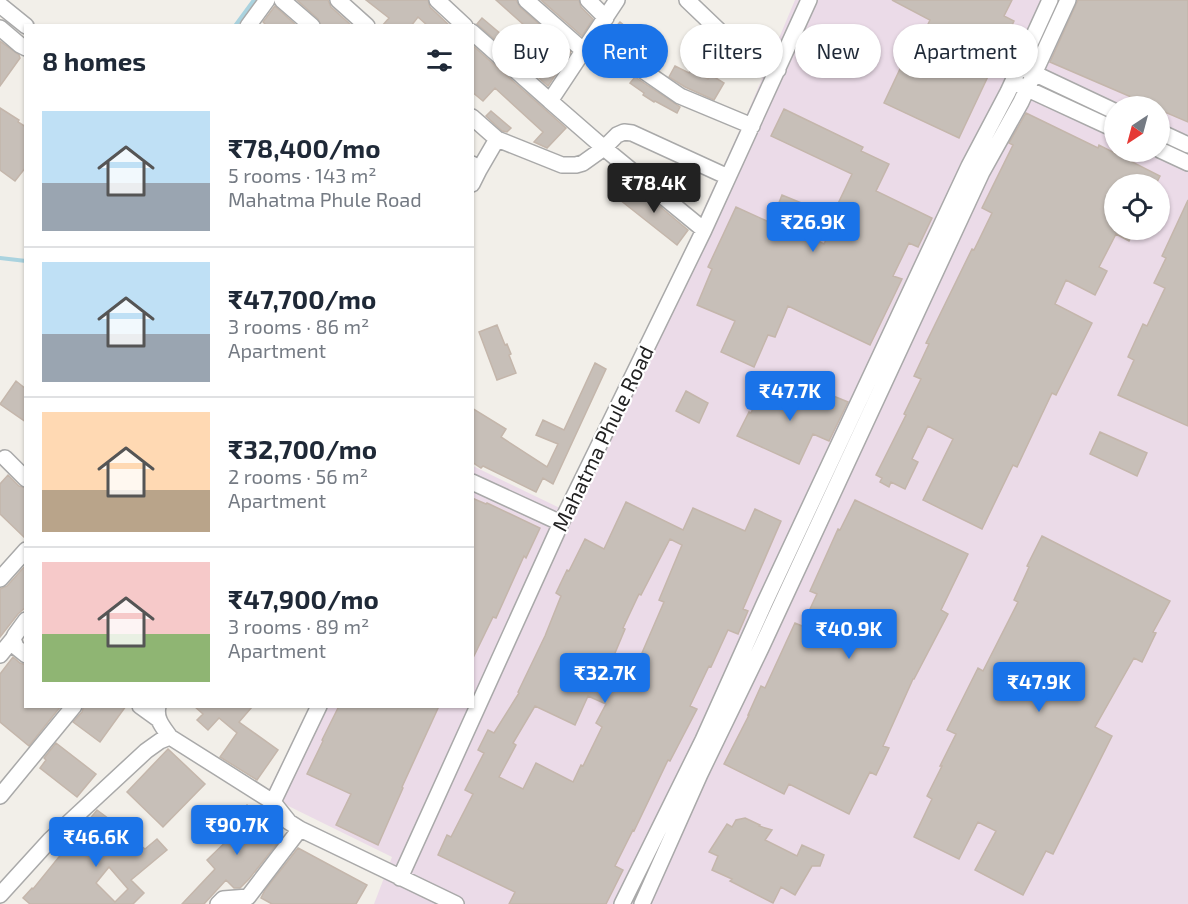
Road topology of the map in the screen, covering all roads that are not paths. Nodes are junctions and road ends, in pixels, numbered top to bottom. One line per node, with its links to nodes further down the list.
1 (267, 0): 14 (street)
2 (282, 0): 16 (street)
3 (338, 0): 17 (street)
4 (437, 0): 18 (street)
5 (525, 0): 25 (street)
6 (588, 0): 13 (street)
7 (617, 0): 13 (street)
8 (687, 0): 20 (street)
9 (809, 0): 27 (street, Mahatma Phule Road)
10 (1050, 0): 21 (street)
11 (1068, 0): 28 (street)
12 (0, 5): 15 (street)
13 (606, 18): 19 (street)
14 (253, 23)
15 (24, 24)
16 (310, 24)
17 (365, 24)
18 (463, 24)
19 (602, 24)
20 (712, 24)
21 (1038, 26)
22 (0, 28): 24 (street)
23 (474, 34): 36 (street)
24 (24, 47)
25 (582, 49)
26 (582, 54): 36 (street)
27 (783, 59)
28 (1038, 65)
29 (1038, 76): 37 (street)
30 (654, 78): 40 (street)
31 (774, 78): 40 (street, Mahatma Phule Road)
32 (1014, 78): 34 (street)
33 (1032, 78): 35 (street)
34 (1012, 81): 35 (street); 50 (street)
35 (1027, 88): 39 (street); 50 (street)
36 (550, 101): 44 (street)
37 (1104, 106)
38 (474, 119): 42 (street)
39 (1104, 124)
40 (752, 126): 48 (street, Mahatma Phule Road)
41 (1170, 137): 43 (street)
42 (497, 139): 44 (street); 47 (street)
43 (1188, 145)
44 (604, 148): 48 (street); 49 (street)
45 (1170, 155): 46 (street)
46 (1188, 163)
47 (475, 173)
48 (728, 177): 49 (street, Mahatma Phule Road)
49 (704, 230): 54 (street, Mahatma Phule Road)
50 (885, 364): 72 (street); 73 (street)
51 (5, 458): 52 (street)
52 (24, 477)
53 (474, 483): 54 (street)
54 (561, 523): 68 (street, Mahatma Phule Road)
55 (24, 552): 56 (street)
56 (0, 579)
57 (24, 622): 58 (street)
58 (13, 639): 59 (street); 60 (street)
59 (24, 653)
60 (0, 655)
61 (72, 708): 65 (street)
62 (318, 708): 66 (street)
63 (158, 713): 64 (street)
64 (170, 737): 66 (street); 69 (street)
65 (0, 796)
66 (273, 802): 67 (street)
67 (300, 829): 68 (street); 70 (street)
68 (400, 878): 71 (street)
69 (0, 895)
70 (218, 904)
71 (456, 904)
72 (622, 904)
73 (642, 904)

